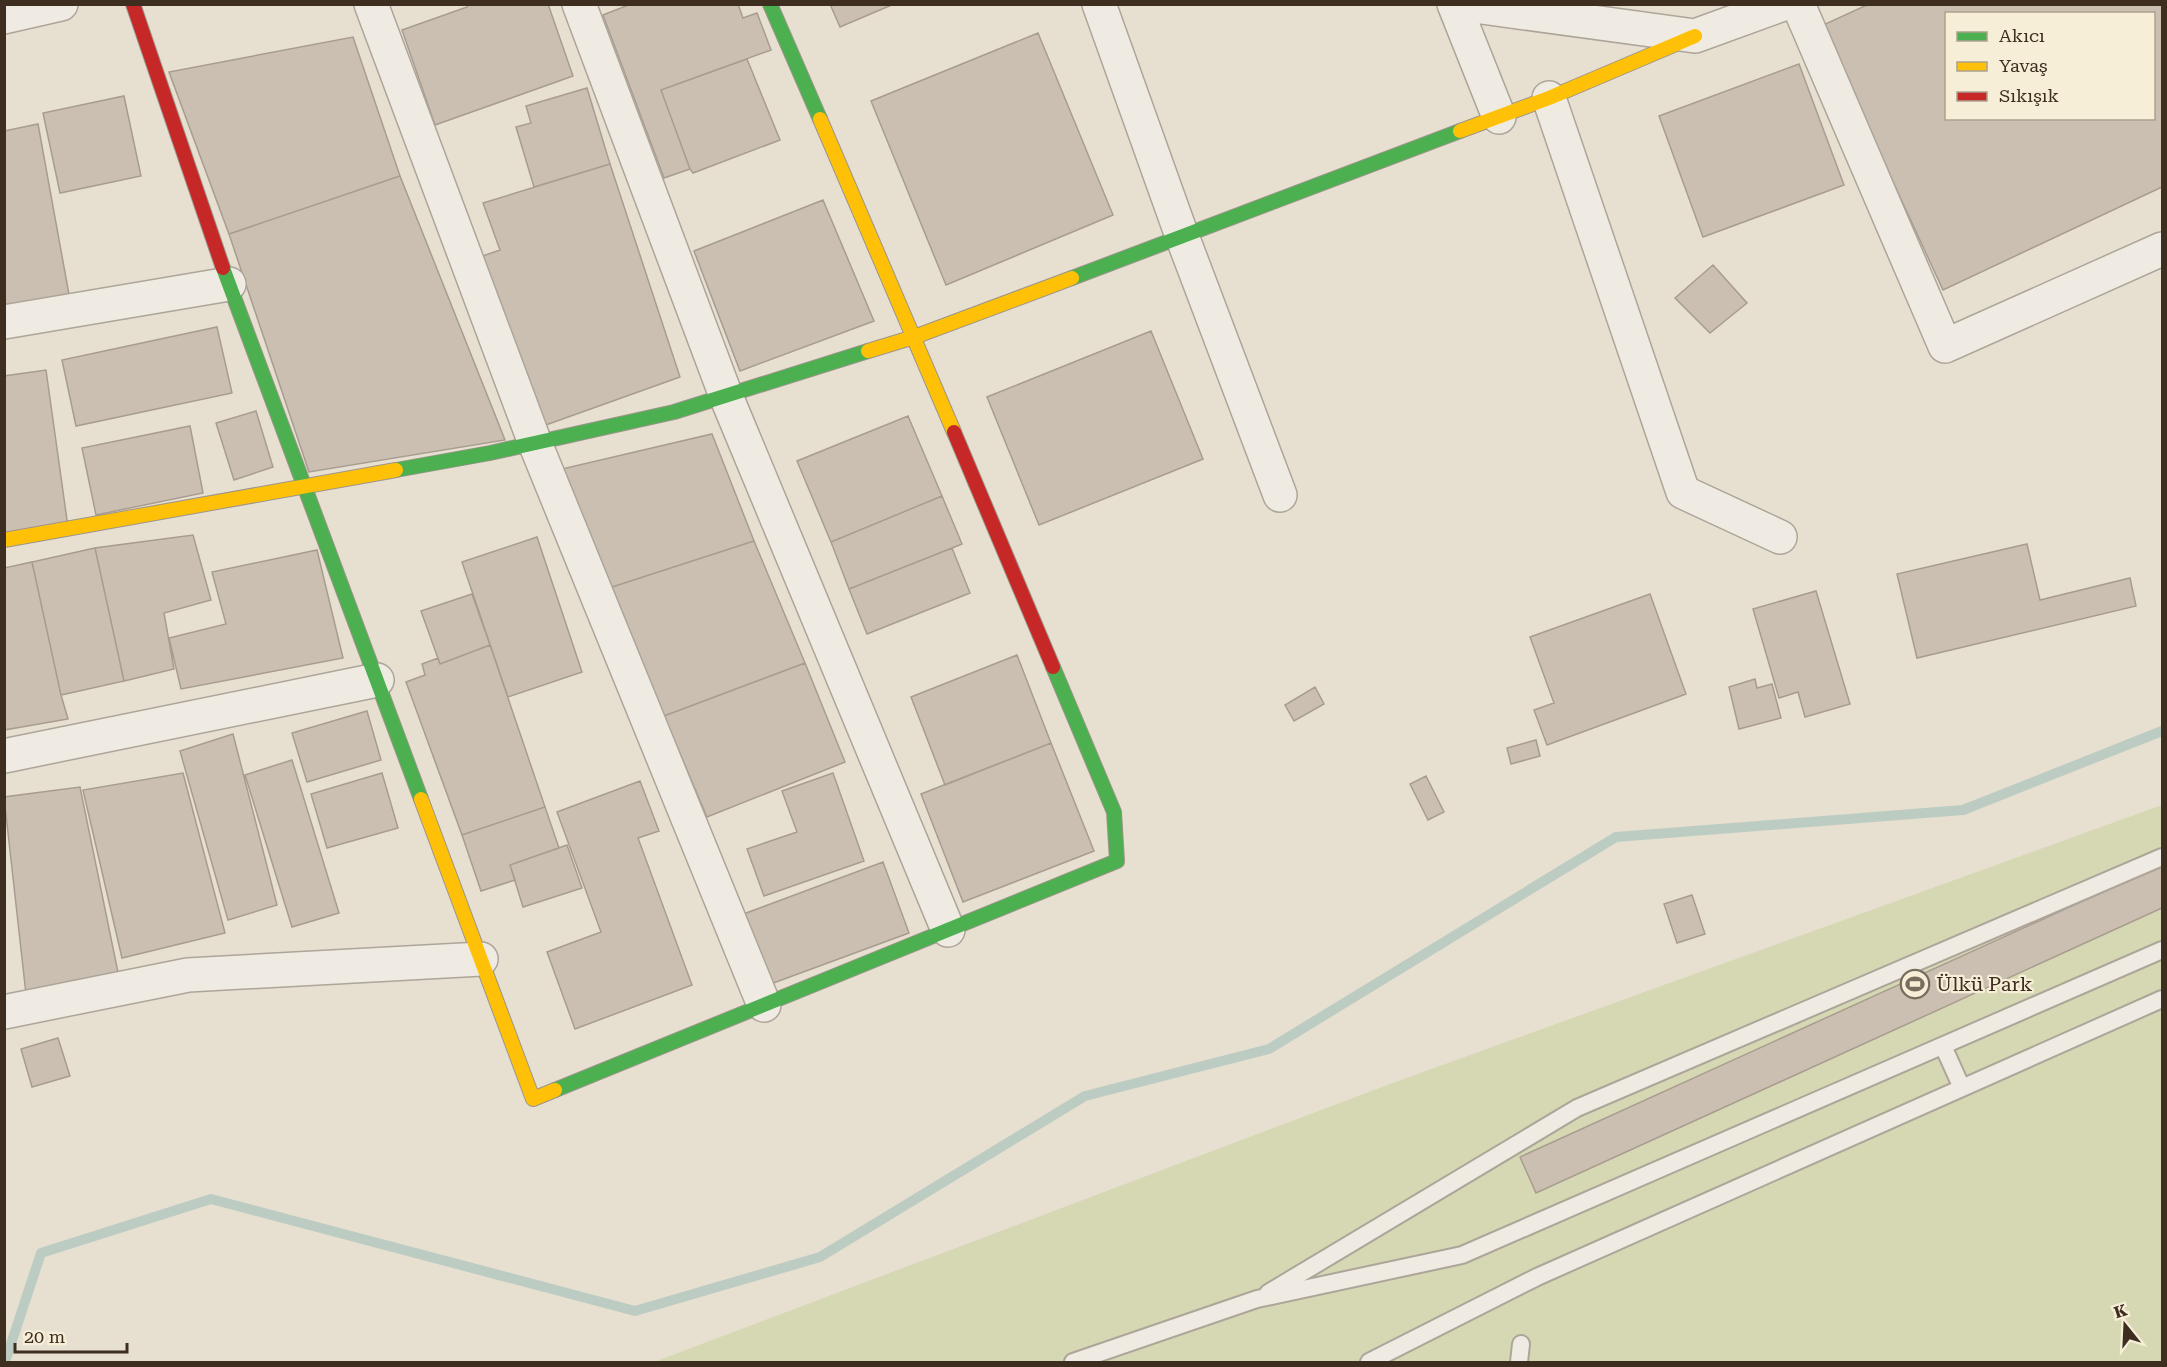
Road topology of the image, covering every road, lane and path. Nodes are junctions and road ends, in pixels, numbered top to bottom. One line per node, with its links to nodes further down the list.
1 (61, 4): 12 (street)
2 (133, 4): 18 (street)
3 (371, 4): 22 (street)
4 (579, 4): 21 (street)
5 (770, 4): 20 (street)
6 (1099, 4): 16 (street)
7 (1454, 4): 15 (street)
8 (1460, 4): 13 (street)
9 (1723, 4): 13 (street)
10 (1783, 4): 13 (street)
11 (1798, 4): 17 (street)
12 (4, 17)
13 (1697, 35): 14 (street)
14 (1549, 98): 15 (street); 25 (street)
15 (1499, 117): 16 (street)
16 (1182, 236): 20 (street); 24 (street)
17 (2163, 249)
18 (229, 284): 19 (street); 23 (street)
19 (4, 322)
20 (914, 337): 21 (street); 30 (street)
21 (726, 396): 22 (street); 30 (street)
22 (535, 442): 23 (street); 34 (street)
23 (305, 486): 26 (street); 27 (street)
24 (1280, 495)
25 (1780, 537)
26 (4, 540)
27 (377, 680): 28 (street); 32 (street)
28 (4, 756)
29 (2163, 857): 38 (lane)
30 (948, 930): 34 (street)
31 (2163, 950): 36 (lane)
32 (481, 959): 34 (street); 35 (street)
33 (2163, 999): 37 (lane)
34 (764, 1005)
35 (4, 1012)
36 (1943, 1046): 37 (lane); 38 (lane)
37 (1962, 1088): 41 (lane)
38 (1257, 1299): 40 (lane)
39 (1521, 1344): 42 (lane)
40 (1072, 1362)
41 (1369, 1362)
42 (1519, 1362)

